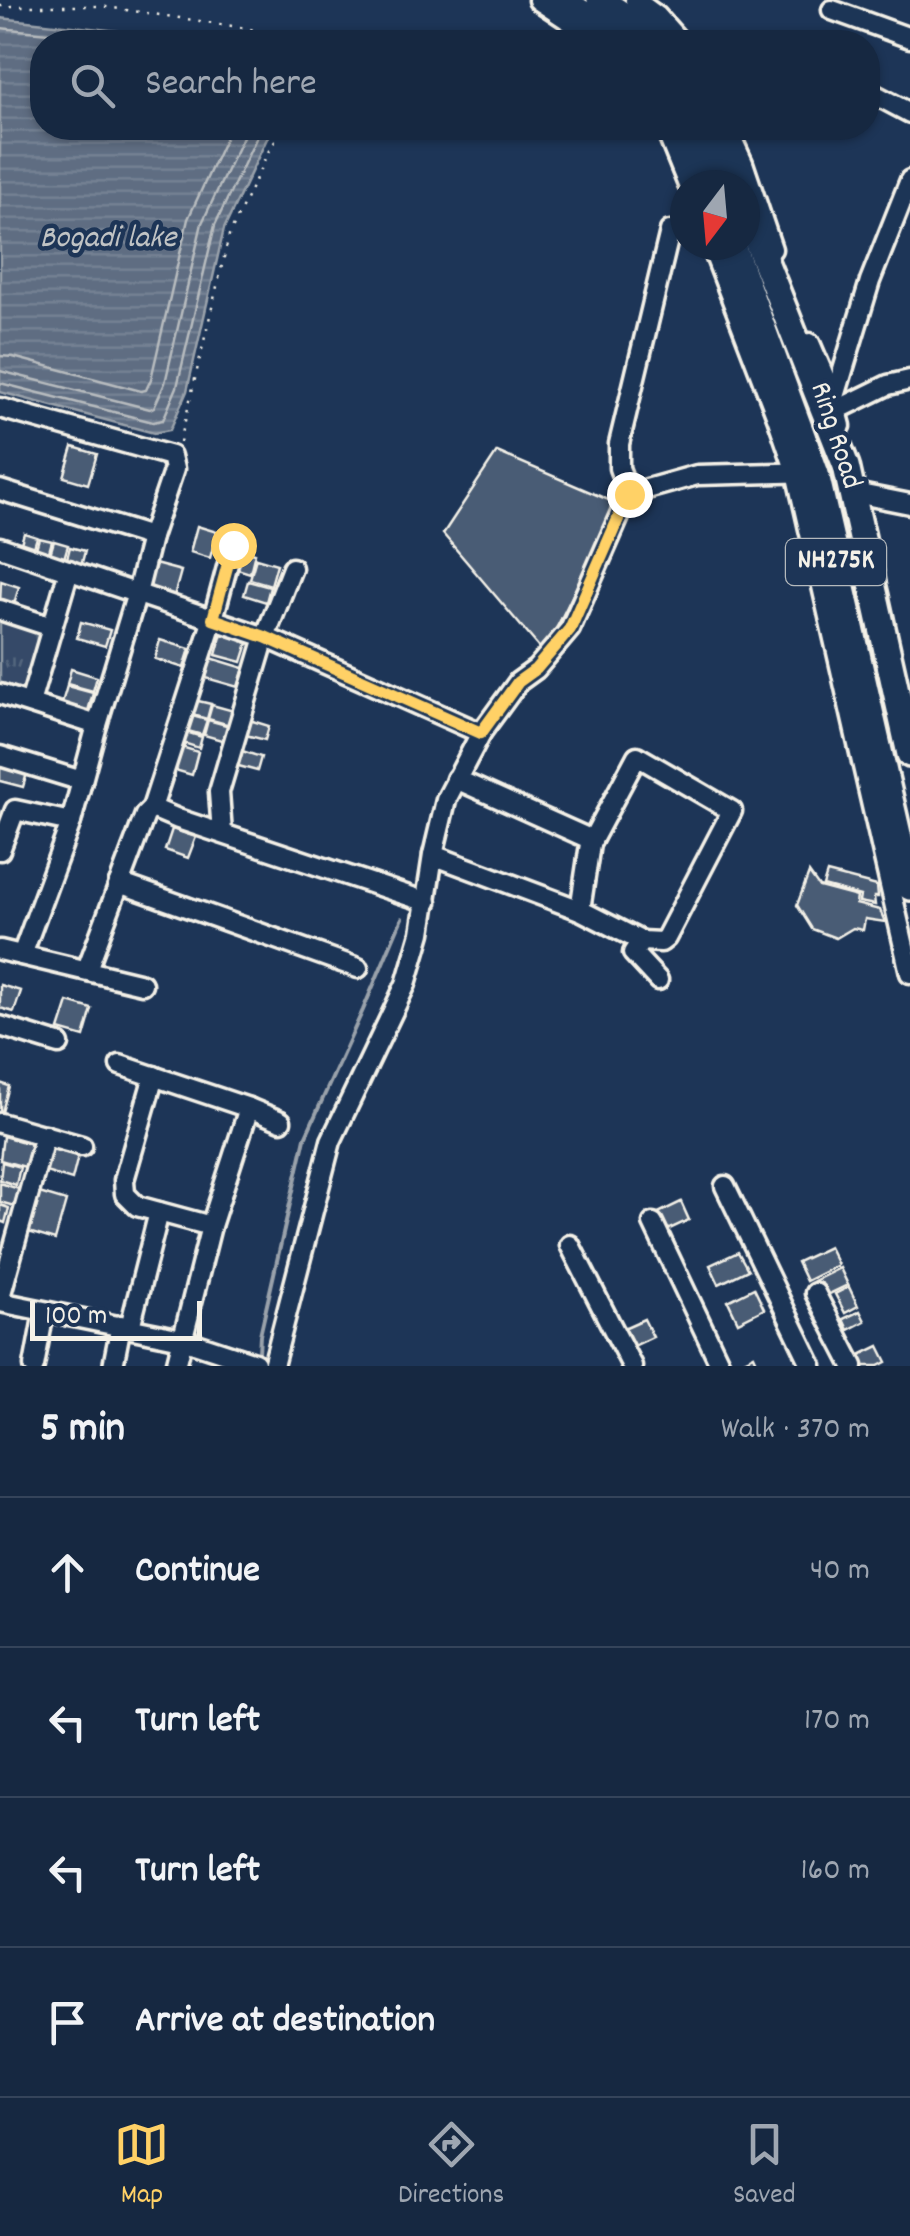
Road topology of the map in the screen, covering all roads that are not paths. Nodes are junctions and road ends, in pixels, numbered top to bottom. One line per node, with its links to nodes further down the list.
1 (538, 0): 6 (street)
2 (564, 0): 7 (highway)
3 (600, 0): 8 (highway)
4 (636, 0): 9 (street)
5 (832, 10): 10 (street)
6 (583, 30)
7 (605, 30)
8 (645, 30)
9 (669, 30)
10 (910, 38)
11 (880, 98): 12 (street)
12 (910, 114)
13 (670, 140): 18 (street)
14 (689, 140): 19 (highway)
15 (719, 140): 17 (highway)
16 (729, 140): 17 (street)
17 (730, 153): 20 (highway); 28 (street)
18 (682, 170)
19 (703, 170)
20 (733, 170)
21 (909, 186): 28 (street)
22 (670, 231): 32 (street)
23 (760, 246): 28 (highway, Ring Road / NH275K)
24 (718, 260): 30 (street)
25 (737, 260): 29 (highway, Ring Road / NH275K)
26 (910, 380): 28 (street)
27 (0, 408): 35 (street)
28 (832, 412): 29 (street); 33 (street); 50 (highway, Ring Road / NH275K)
29 (800, 431): 30 (highway, Ring Road / NH275K)
30 (806, 472): 32 (street); 61 (highway, Ring Road / NH275K); 69 (street)
31 (0, 490): 35 (street)
32 (629, 494): 49 (street)
33 (860, 494): 34 (street); 47 (street)
34 (910, 504)
35 (151, 537): 40 (street)
36 (233, 545): 42 (street)
37 (0, 546): 39 (street)
38 (292, 568): 44 (street)
39 (68, 570): 40 (street); 43 (street)
40 (137, 593): 42 (street); 48 (street)
41 (0, 610): 43 (street)
42 (213, 619): 44 (street); 54 (street)
43 (52, 627): 46 (street)
44 (265, 637): 49 (street); 56 (street)
45 (0, 694): 46 (street)
46 (30, 704): 48 (street)
47 (910, 706)
48 (97, 725): 53 (street)
49 (481, 733): 52 (street)
50 (910, 754)
51 (0, 756): 53 (street)
52 (456, 779): 57 (street); 59 (street)
53 (82, 781): 55 (street)
54 (152, 808): 56 (street); 60 (street)
55 (71, 822): 58 (street); 66 (street)
56 (222, 834): 62 (street)
57 (592, 840): 63 (street); 64 (street)
58 (0, 850)
59 (434, 855): 62 (street); 63 (street)
60 (120, 884): 67 (street); 68 (street)
61 (910, 887)
62 (427, 902): 91 (street)
63 (580, 910): 64 (street)
64 (641, 940): 70 (street)
65 (0, 950): 66 (street)
66 (22, 955): 68 (street)
67 (358, 968)
68 (87, 969): 71 (street)
69 (910, 973)
70 (658, 980)
71 (142, 984)
72 (2, 1032): 73 (street)
73 (59, 1044)
74 (120, 1064): 75 (street)
75 (154, 1076): 76 (street); 82 (street)
76 (250, 1108): 78 (street); 84 (street)
77 (0, 1122): 79 (street)
78 (282, 1122)
79 (45, 1135): 80 (street); 87 (street)
80 (82, 1146)
81 (724, 1186): 97 (street)
82 (159, 1212): 84 (street); 89 (street)
83 (653, 1223): 96 (street)
84 (211, 1226): 90 (street)
85 (570, 1246): 95 (street)
86 (815, 1293): 98 (street)
87 (0, 1300): 88 (street)
88 (44, 1312): 89 (street); 92 (street)
89 (126, 1326): 90 (street); 93 (street)
90 (182, 1338): 91 (street); 94 (street)
91 (261, 1365)
92 (34, 1366)
93 (113, 1366)
94 (176, 1366)
95 (632, 1366)
96 (722, 1366)
97 (812, 1366)
98 (853, 1366)

